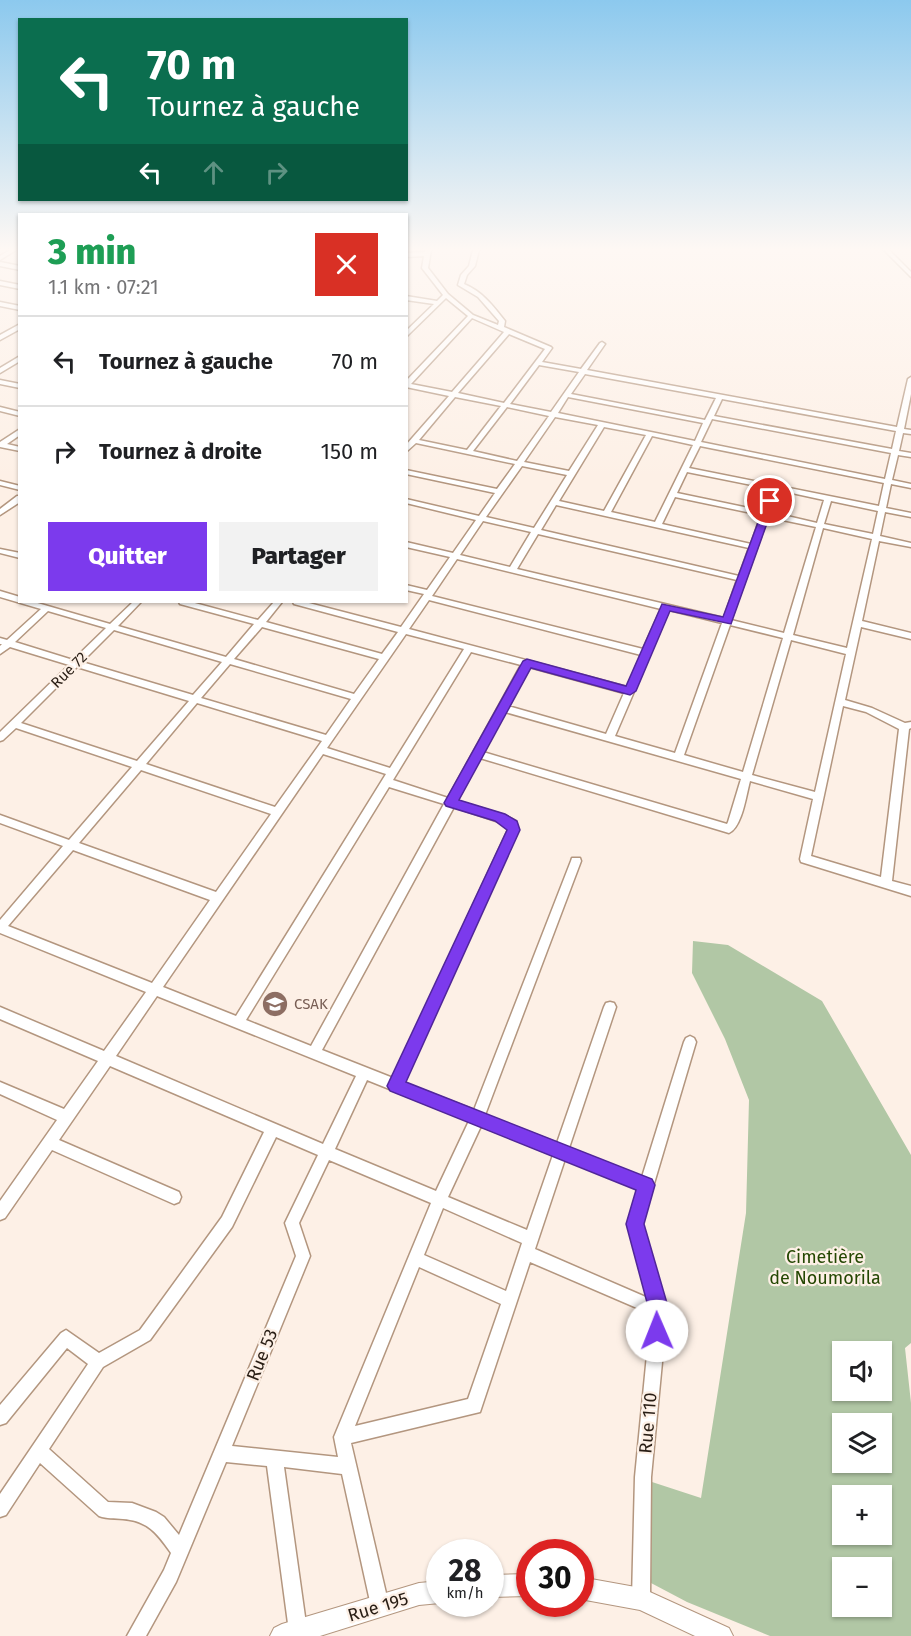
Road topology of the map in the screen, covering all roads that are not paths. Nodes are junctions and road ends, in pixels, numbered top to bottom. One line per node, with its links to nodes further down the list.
1 (461, 326): 16 (street)
2 (495, 326): 6 (street)
3 (503, 326): 6 (street)
4 (18, 327): 7 (street)
5 (0, 330): 7 (street)
6 (504, 330): 11 (street); 19 (street)
7 (11, 332): 8 (street)
8 (0, 338)
9 (602, 344): 13 (street)
10 (18, 359): 12 (street)
11 (538, 363): 13 (street); 22 (street)
12 (0, 371)
13 (584, 371): 20 (street); 21 (street)
14 (911, 379): 28 (street)
15 (0, 382): 18 (street)
16 (408, 383)
17 (408, 385): 19 (street)
18 (18, 386)
19 (454, 395): 22 (street); 32 (street)
20 (567, 395): 25 (street); 26 (street)
21 (720, 396): 26 (street); 28 (street)
22 (506, 405): 25 (street); 38 (street)
23 (0, 409): 24 (street)
24 (18, 414)
25 (554, 414): 27 (street); 40 (street)
26 (709, 420): 33 (street); 37 (street)
27 (602, 424): 31 (street); 43 (street)
28 (900, 430): 30 (street); 37 (street)
29 (18, 432): 34 (street)
30 (911, 432)
31 (650, 434): 33 (street); 57 (street)
32 (415, 441): 35 (street); 38 (street)
33 (697, 443): 41 (street); 44 (street)
34 (0, 445): 36 (street)
35 (408, 448)
36 (18, 449)
37 (895, 452): 39 (street); 44 (street)
38 (469, 453): 40 (street)
39 (911, 455)
40 (520, 463): 43 (street); 49 (street)
41 (685, 469): 47 (street); 50 (street)
42 (408, 471): 49 (street)
43 (571, 474): 54 (street)
44 (889, 481): 46 (street); 55 (street)
45 (0, 483): 48 (street)
46 (911, 486)
47 (775, 487): 51 (street); 58 (street)
48 (18, 488)
49 (500, 492): 60 (street)
50 (673, 494): 58 (street); 61 (street)
51 (828, 498): 55 (street); 62 (street)
52 (18, 500): 56 (street)
53 (408, 501): 60 (street)
54 (554, 502): 57 (street); 63 (street)
55 (882, 509): 59 (street); 64 (street)
56 (0, 513)
57 (606, 514): 61 (street)
58 (765, 514): 62 (street); 67 (street)
59 (911, 515)
60 (481, 519): 63 (street); 70 (street)
61 (658, 525): 67 (street)
62 (820, 526): 64 (street); 89 (street)
63 (536, 531): 71 (street); 72 (street)
64 (876, 538): 66 (street); 85 (street)
65 (408, 544): 70 (street)
66 (911, 545)
67 (754, 547): 72 (street)
68 (0, 551): 69 (street)
69 (18, 556)
70 (456, 556): 71 (street); 75 (street)
71 (513, 569): 82 (street)
72 (742, 579): 83 (street)
73 (408, 588): 75 (street)
74 (0, 594): 76 (street)
75 (429, 595): 87 (street); 94 (street)
76 (18, 599)
77 (136, 603): 86 (street, Rue 72)
78 (187, 603): 84 (street)
79 (277, 603): 84 (street)
80 (301, 603): 87 (street)
81 (44, 605): 86 (street); 90 (street)
82 (666, 607): 83 (street); 94 (street)
83 (727, 622): 89 (street); 111 (street)
84 (260, 623): 95 (street); 96 (street)
85 (857, 623): 88 (street); 93 (street)
86 (112, 627): 96 (street); 97 (street, Rue 72)
87 (404, 630): 91 (street); 95 (street)
88 (911, 636)
89 (788, 637): 93 (street); 114 (street)
90 (4, 642): 92 (street); 97 (street)
91 (468, 648): 98 (street); 113 (street)
92 (0, 651)
93 (851, 652): 102 (street)
94 (646, 653): 99 (street)
95 (385, 658): 100 (street)
96 (228, 660): 100 (street); 101 (street)
97 (75, 663): 101 (street); 104 (street, Rue 72)
98 (527, 663): 99 (street); 103 (street)
99 (630, 691): 107 (street)
100 (357, 698): 108 (street)
101 (195, 699): 108 (street); 112 (street)
102 (840, 702): 105 (street); 115 (street)
103 (503, 708): 107 (street); 110 (street)
104 (14, 724): 106 (street, Rue 72); 112 (street)
105 (907, 726): 121 (street)
106 (0, 738)
107 (609, 738): 111 (street)
108 (328, 739): 109 (street)
109 (321, 750): 113 (street); 117 (street)
110 (478, 754): 114 (street); 116 (street)
111 (678, 758): 114 (street)
112 (138, 765): 117 (street); 119 (street)
113 (389, 777): 116 (street); 128 (street)
114 (747, 777): 115 (street)
115 (819, 797): 121 (street)
116 (451, 803): 130 (street); 133 (street)
117 (278, 812): 123 (street)
118 (0, 819): 119 (street)
119 (71, 845): 123 (street); 124 (street)
120 (576, 861): 136 (street)
121 (886, 884): 122 (street)
122 (911, 891)
123 (218, 898): 125 (street)
124 (0, 928): 125 (street)
125 (154, 990): 128 (street); 131 (street)
126 (610, 1007): 139 (street)
127 (0, 1013): 131 (street)
128 (238, 1023): 130 (street)
129 (690, 1042): 141 (street, Rue 110)
130 (314, 1053): 132 (street)
131 (107, 1059): 135 (street); 137 (street)
132 (364, 1073): 133 (street); 140 (street, Rue 53)
133 (396, 1086): 136 (street)
134 (0, 1088): 135 (street)
135 (66, 1117): 138 (street)
136 (477, 1119): 139 (street); 143 (street)
137 (273, 1129): 140 (street); 149 (street)
138 (49, 1142): 142 (street); 144 (street)
139 (561, 1151): 141 (street); 145 (street)
140 (326, 1152): 143 (street); 153 (street, Rue 53)
141 (646, 1185): 148 (street, Rue 110)
142 (174, 1197)
143 (439, 1200): 145 (street); 146 (street)
144 (0, 1213)
145 (529, 1246): 147 (street); 148 (street)
146 (415, 1258): 147 (street); 151 (street)
147 (510, 1300): 151 (street)
148 (659, 1310): 160 (street, Rue 110)
149 (98, 1362): 150 (street); 152 (street)
150 (0, 1417)
151 (342, 1437): 155 (street)
152 (39, 1451): 156 (street); 157 (street)
153 (222, 1453): 154 (street); 157 (street, Rue 53)
154 (274, 1458): 155 (street); 163 (street)
155 (349, 1466): 161 (street)
156 (0, 1509)
157 (180, 1552): 164 (street, Rue 53)
158 (594, 1591): 160 (street)
159 (426, 1595): 161 (street, Rue 195)
160 (640, 1599): 162 (street)
161 (380, 1606): 163 (street, Rue 195)
162 (691, 1628): 165 (street)
163 (290, 1634)
164 (136, 1636)
165 (721, 1636)

